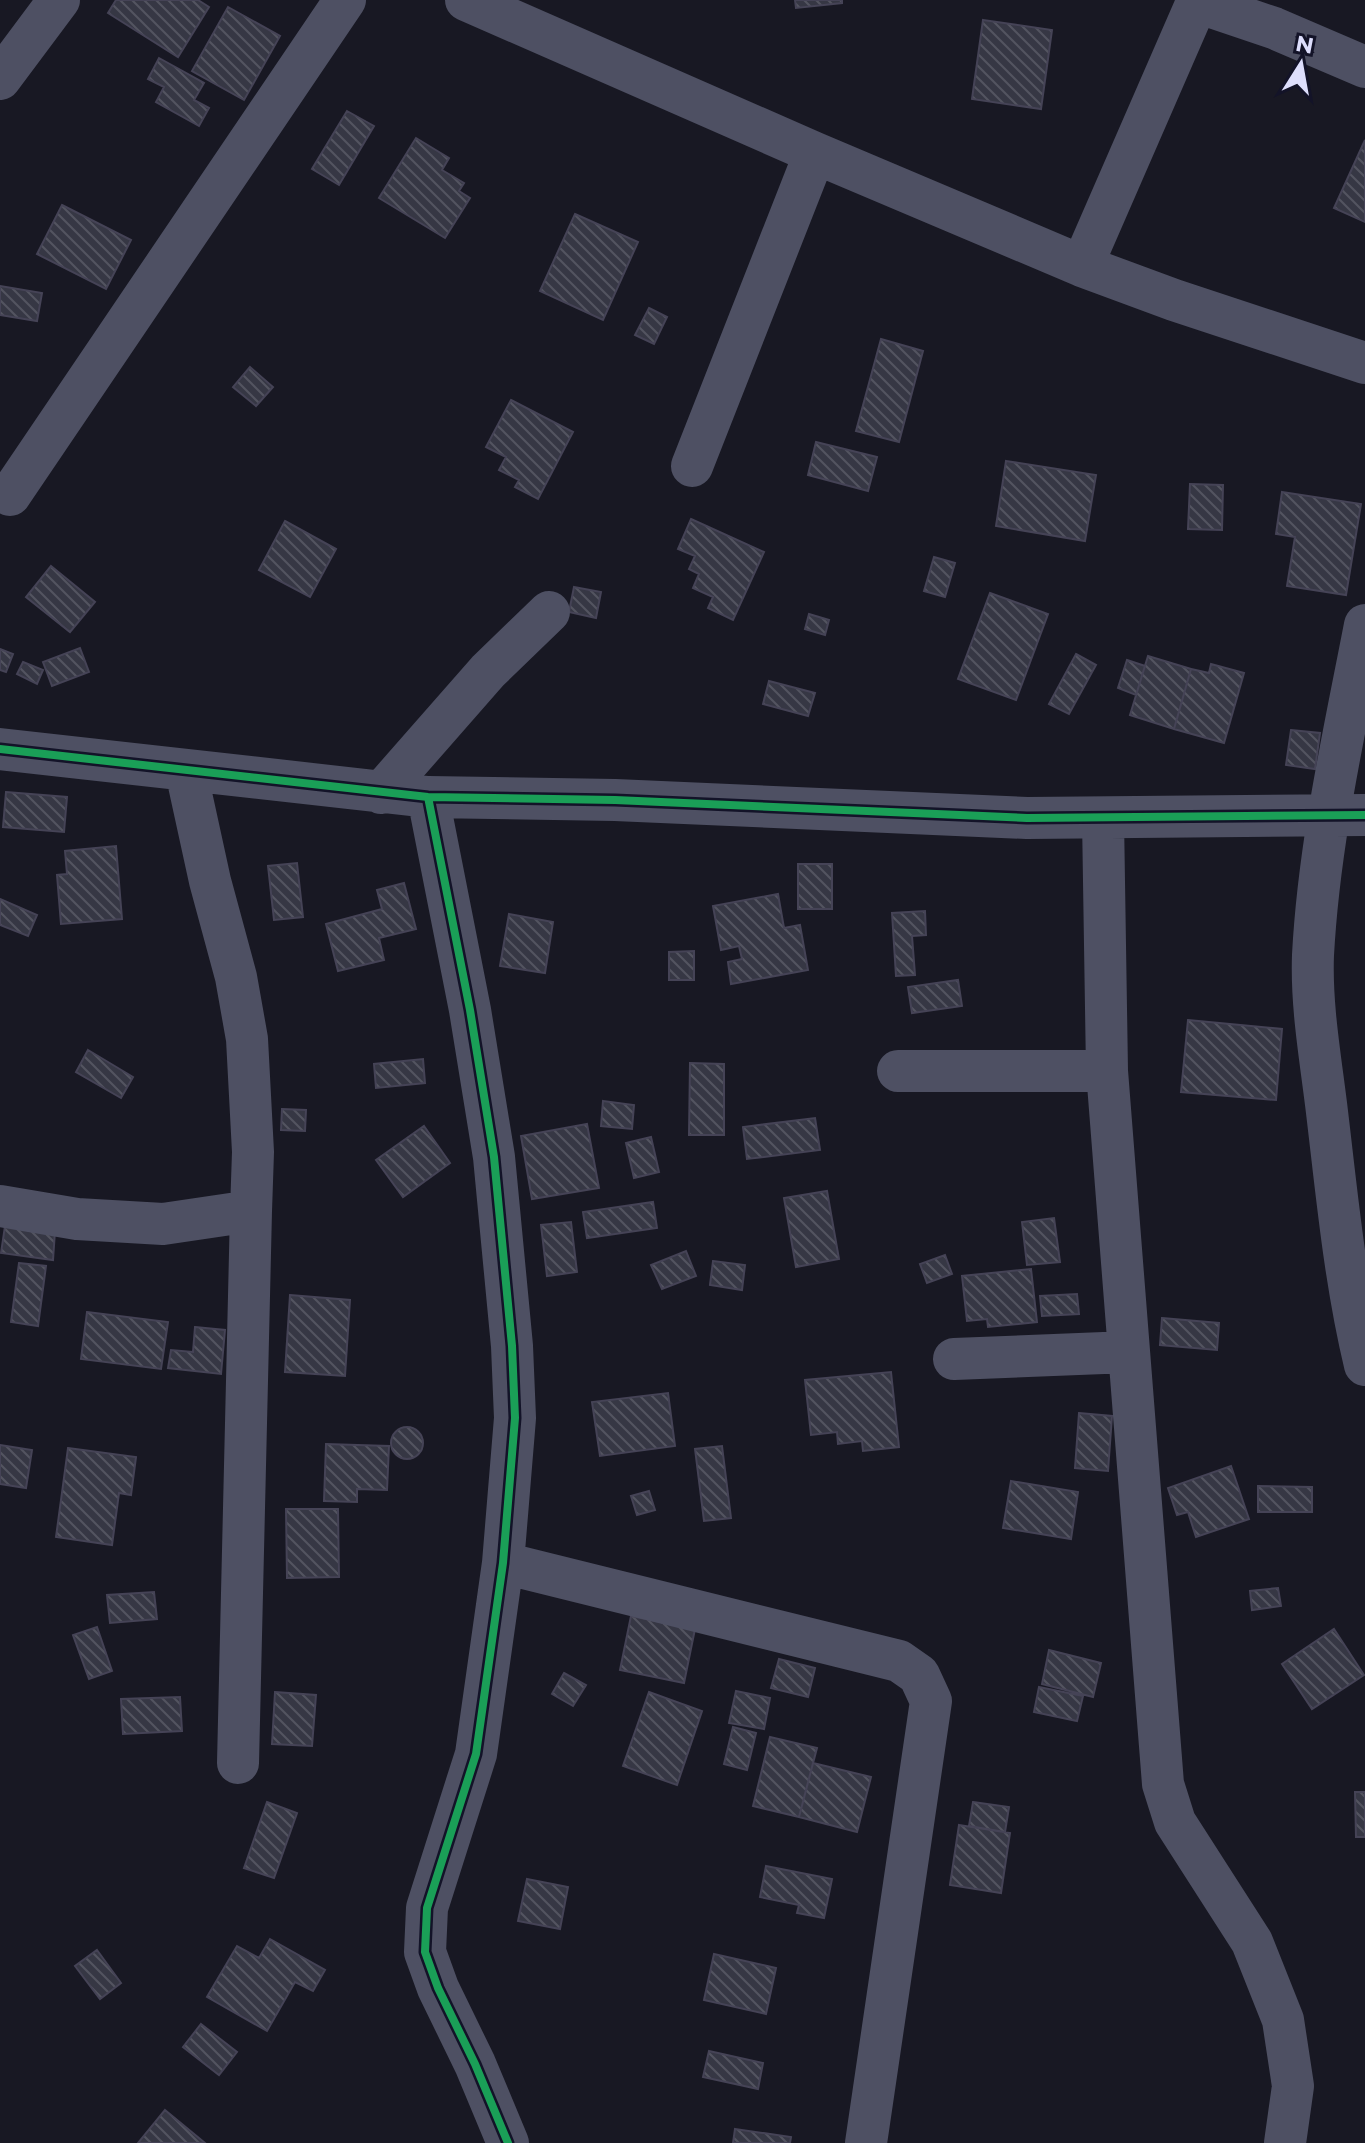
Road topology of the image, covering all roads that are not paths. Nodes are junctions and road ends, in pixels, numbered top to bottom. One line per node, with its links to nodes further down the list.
1 (59, 0): 6 (street)
2 (345, 0): 11 (street)
3 (466, 0): 7 (street)
4 (1197, 1): 5 (street); 8 (street)
5 (1365, 67)
6 (0, 79)
7 (815, 153): 8 (street); 10 (street)
8 (1082, 266): 9 (street)
9 (1365, 363)
10 (692, 466)
11 (3, 498)
12 (549, 612): 16 (street)
13 (1365, 625): 18 (street)
14 (0, 749): 15 (street)
15 (186, 771): 16 (street); 23 (street)
16 (381, 793): 17 (street)
17 (428, 797): 19 (street); 27 (street)
18 (1346, 816): 19 (street); 26 (street)
19 (1103, 818): 21 (street)
20 (898, 1071): 21 (street)
21 (1107, 1071): 24 (street)
22 (0, 1206): 23 (street)
23 (251, 1211): 28 (street)
24 (1129, 1352): 25 (street); 31 (street)
25 (954, 1359)
26 (1365, 1365)
27 (503, 1563): 29 (street); 30 (street)
28 (238, 1763)
29 (508, 2143)
30 (866, 2143)
31 (1285, 2143)

